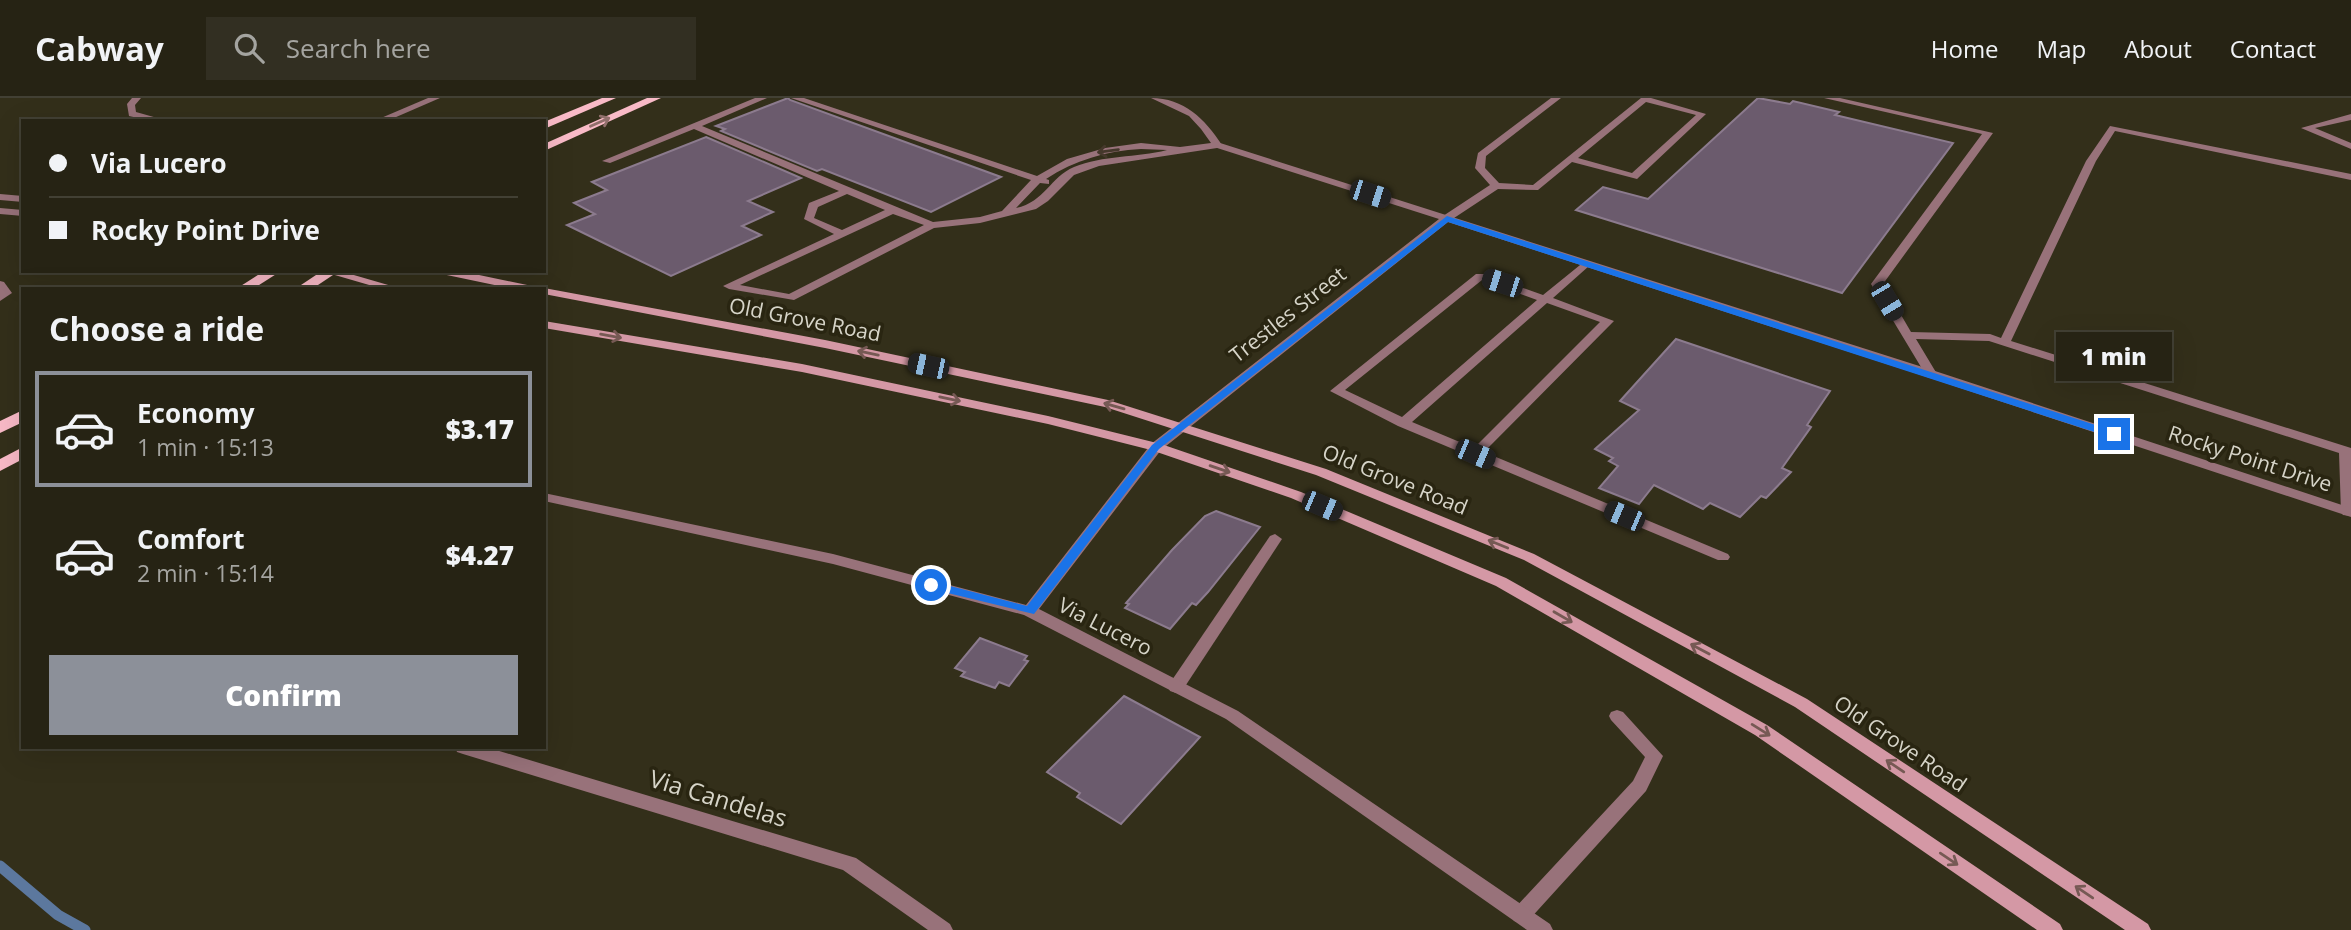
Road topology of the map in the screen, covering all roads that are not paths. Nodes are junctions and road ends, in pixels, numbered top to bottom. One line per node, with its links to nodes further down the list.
1 (136, 98): 12 (street)
2 (436, 98): 13 (street)
3 (611, 98): 14 (main road)
4 (656, 98): 18 (main road, one-way to 4)
5 (763, 98): 15 (street)
6 (795, 98): 23 (street)
7 (1155, 98): 16 (street)
8 (1557, 98): 25 (street)
9 (1828, 98): 50 (street)
10 (1646, 99): 20 (street); 20 (street)
11 (2351, 117): 17 (street)
12 (155, 119)
13 (384, 119)
14 (546, 125)
15 (694, 125): 21 (street); 26 (street)
16 (1217, 145): 19 (street); 33 (street, Rocky Point Drive)
17 (2351, 146)
18 (546, 147)
19 (1176, 149): 23 (street, one-way to 23); 24 (street)
20 (1571, 159): 25 (street)
21 (607, 161)
22 (2351, 177): 51 (street)
23 (1037, 180): 24 (street); 32 (street)
24 (1056, 185): 32 (street)
25 (1496, 186): 33 (street, Trestles Street)
26 (847, 191): 29 (street); 35 (street)
27 (0, 197): 28 (street)
28 (21, 199)
29 (893, 210): 34 (street); 35 (street)
30 (0, 211): 31 (street)
31 (21, 213)
32 (1006, 213): 34 (street)
33 (1447, 218): 36 (street, Rocky Point Drive); 55 (street, Trestles Street)
34 (932, 225): 35 (street)
35 (843, 234)
36 (1586, 264): 48 (street); 52 (street, Rocky Point Drive)
37 (271, 273): 42 (main road)
38 (327, 273): 43 (main road)
39 (333, 273): 44 (main road)
40 (452, 273): 45 (main road)
41 (0, 285): 47 (street)
42 (246, 287)
43 (305, 287)
44 (389, 287)
45 (522, 287)
46 (546, 291): 55 (main road, Old Grove Road, one-way to 46)
47 (0, 298)
48 (1547, 298): 54 (street); 54 (street); 60 (street)
49 (546, 324): 57 (main road, one-way to 57)
50 (1908, 335): 51 (street); 52 (street)
51 (2005, 342): 58 (street)
52 (1931, 374): 63 (street, Rocky Point Drive)
53 (21, 416): 56 (main road)
54 (1403, 423): 60 (street)
55 (1180, 425): 57 (street, Trestles Street); 74 (main road, Old Grove Road, one-way to 55)
56 (0, 428)
57 (1156, 447): 66 (street, Trestles Street); 73 (main road, one-way to 73)
58 (2348, 451): 63 (street)
59 (21, 453): 61 (main road)
60 (1475, 454): 65 (street)
61 (0, 466)
62 (546, 497): 66 (street, Via Lucero)
63 (2350, 512)
64 (1275, 539): 67 (street)
65 (1723, 557)
66 (1029, 611): 67 (street, Via Lucero)
67 (1175, 687): 70 (street, Via Lucero)
68 (1617, 716): 70 (street)
69 (470, 749): 71 (street, Via Candelas)
70 (1521, 915): 72 (street, Via Lucero)
71 (943, 930)
72 (1543, 930)
73 (2053, 930)
74 (2141, 930)

